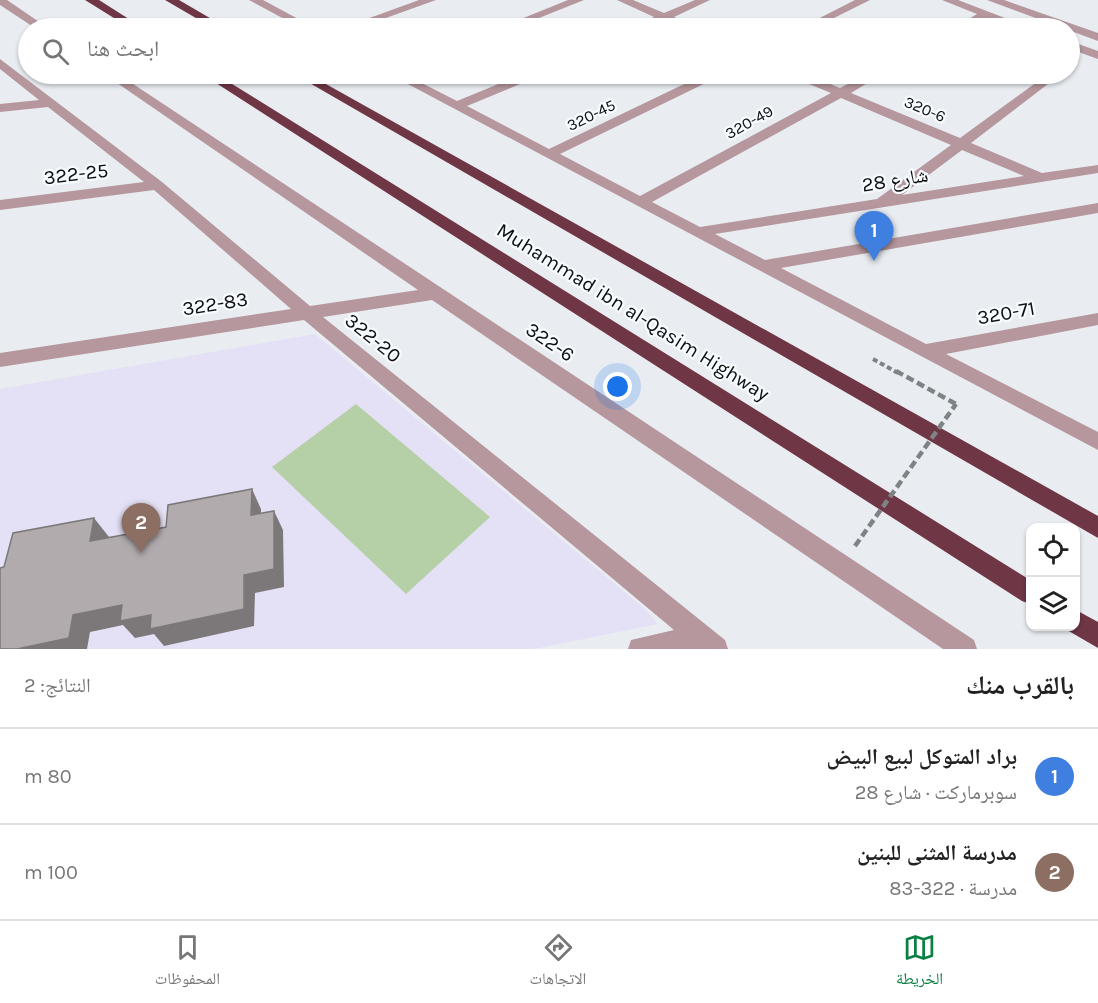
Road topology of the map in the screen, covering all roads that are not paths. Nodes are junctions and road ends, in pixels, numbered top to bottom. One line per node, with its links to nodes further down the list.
1 (0, 0): 17 (street)
2 (92, 0): 18 (highway)
3 (171, 0): 19 (highway)
4 (281, 0): 13 (street)
5 (430, 0): 21 (street)
6 (578, 0): 22 (street)
7 (623, 0): 16 (street)
8 (704, 0): 16 (street)
9 (864, 0): 23 (street)
10 (948, 0): 15 (street)
11 (993, 0): 14 (street)
12 (1041, 0): 14 (street)
13 (259, 3): 20 (street)
14 (1022, 10): 26 (street)
15 (986, 14): 24 (street); 25 (street)
16 (664, 17)
17 (27, 18)
18 (120, 18)
19 (203, 18)
20 (289, 18)
21 (377, 18)
22 (531, 18)
23 (827, 18)
24 (978, 18)
25 (997, 18)
26 (1044, 18)
27 (1080, 31): 28 (street)
28 (1098, 38)
29 (1080, 49): 30 (street)
30 (1085, 51): 31 (street); 32 (street)
31 (1080, 55)
32 (1098, 55)
33 (0, 63): 34 (street, 322-20)
34 (18, 78)
35 (26, 84): 46 (street, 322-20)
36 (125, 84): 60 (street, 322-6)
37 (224, 84): 67 (highway, Muhammad ibn al-Qasim Highway)
38 (318, 84): 66 (highway, Muhammad ibn al-Qasim Highway)
39 (414, 84): 47 (street)
40 (509, 84): 47 (street)
41 (693, 84): 50 (street, 320-45)
42 (819, 84): 45 (street, 320-6)
43 (858, 84): 45 (street, 320-49)
44 (1042, 84): 49 (street)
45 (841, 93): 49 (street, 320-6); 54 (street, 320-49)
46 (49, 103): 48 (street); 53 (street, 322-20)
47 (457, 106): 50 (street)
48 (0, 108)
49 (961, 144): 52 (street, 320-6); 55 (street)
50 (549, 154): 54 (street)
51 (1098, 169): 52 (street, شارع 28)
52 (1041, 178): 55 (street, شارع 28)
53 (157, 185): 56 (street, 322-25); 61 (street, 322-20)
54 (640, 202): 58 (street)
55 (880, 204): 58 (street, شارع 28)
56 (0, 205)
57 (1098, 208): 59 (street)
58 (698, 232): 59 (street)
59 (762, 266): 63 (street)
60 (437, 293): 61 (street, 322-83); 72 (street, 322-6)
61 (307, 313): 64 (street, 322-83); 70 (street, 322-20)
62 (1098, 319): 63 (street, 320-71)
63 (923, 351): 65 (street)
64 (0, 360)
65 (1098, 442)
66 (1098, 528)
67 (1026, 590)
68 (1080, 625): 69 (highway)
69 (1098, 636)
70 (708, 643): 71 (street)
71 (640, 649)
72 (965, 649)

